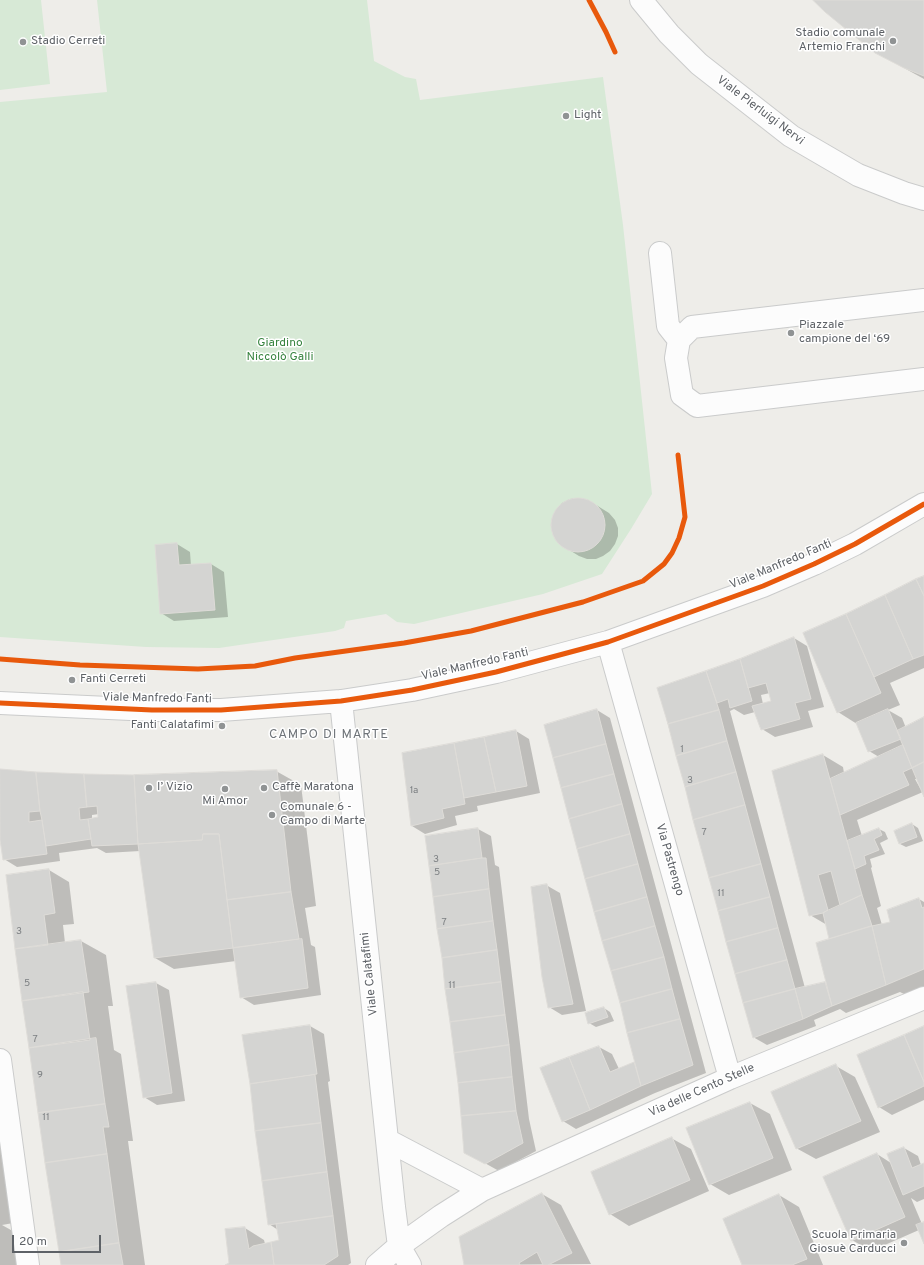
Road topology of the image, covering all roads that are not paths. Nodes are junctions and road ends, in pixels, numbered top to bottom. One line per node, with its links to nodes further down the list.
1 (641, 0): 2 (street, Viale Pierluigi Nervi)
2 (924, 199)
3 (660, 252): 5 (street)
4 (924, 300): 5 (street)
5 (679, 340): 6 (street)
6 (924, 379)
7 (924, 504): 8 (street, Viale Manfredo Fanti)
8 (608, 642): 9 (street, Viale Manfredo Fanti); 13 (street, Via Pastrengo)
9 (341, 701): 10 (street, Viale Manfredo Fanti); 14 (street, Viale Calatafimi)
10 (0, 703)
11 (924, 998): 13 (street, Via delle Cento Stelle)
12 (0, 1060): 17 (street)
13 (730, 1078): 15 (street, Via delle Cento Stelle)
14 (387, 1140): 15 (street); 16 (street, Viale Calatafimi)
15 (482, 1190): 16 (street, Via delle Cento Stelle)
16 (395, 1256): 18 (street, Via delle Cento Stelle); 19 (street, Viale Calatafimi)
17 (28, 1265)
18 (376, 1265)
19 (410, 1265)

